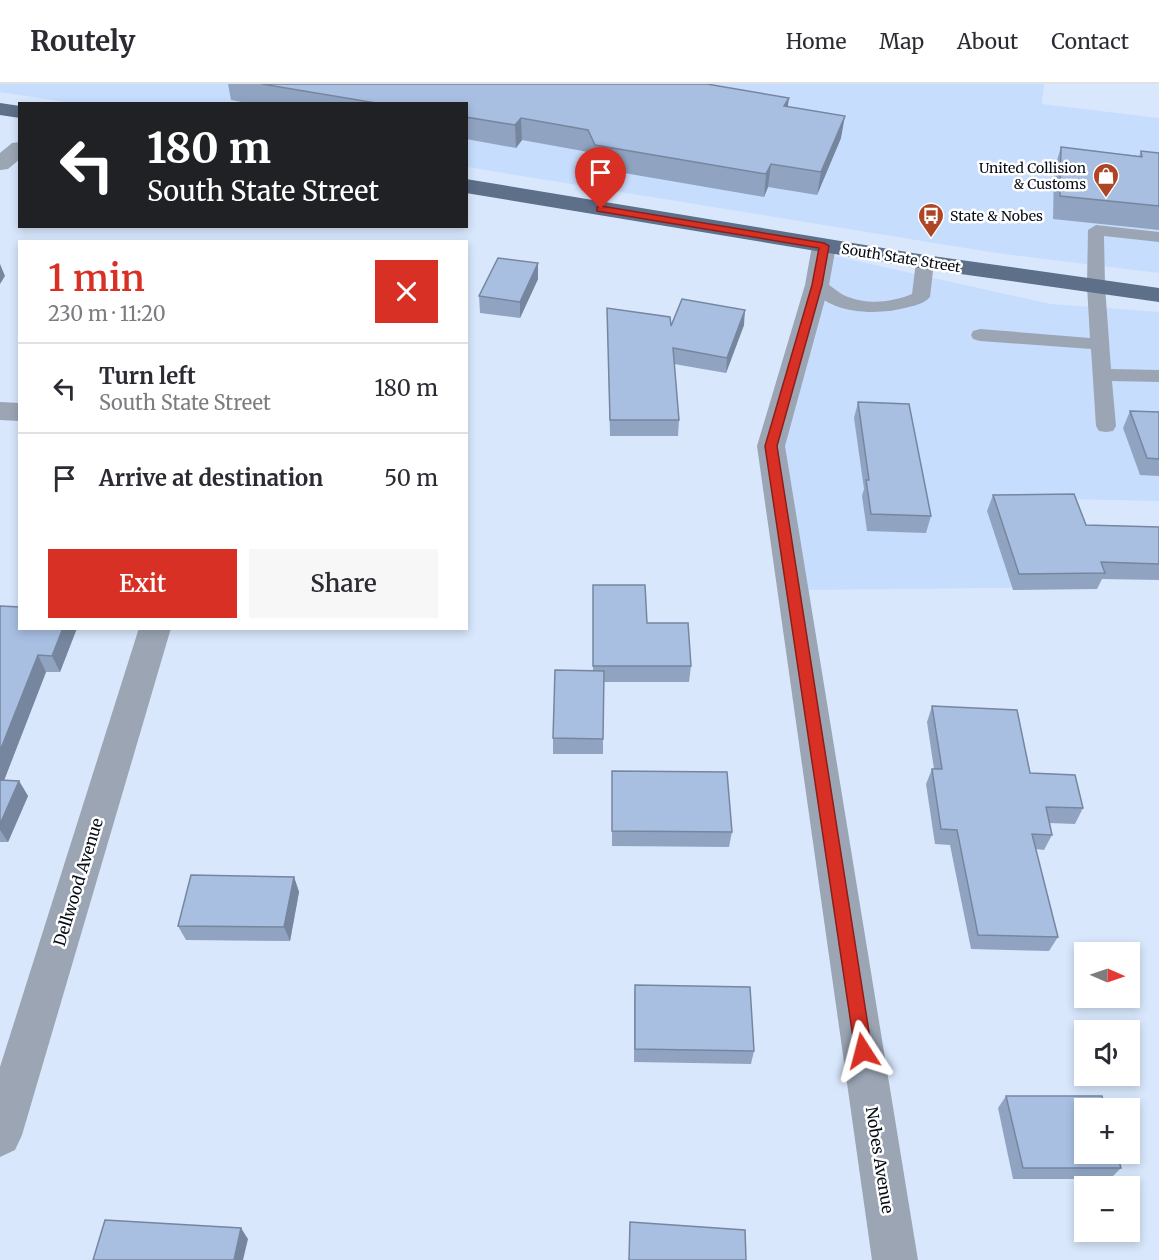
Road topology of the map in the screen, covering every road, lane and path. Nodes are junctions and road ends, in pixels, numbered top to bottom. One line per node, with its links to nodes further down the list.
1 (0, 109): 2 (main road)
2 (18, 112)
3 (18, 150): 4 (street)
4 (0, 164)
5 (468, 186): 7 (main road, South State Street)
6 (1159, 237): 10 (lane)
7 (824, 246): 8 (main road, South State Street); 9 (street, Nobes Avenue)
8 (925, 262): 9 (lane); 10 (main road, South State Street)
9 (817, 285): 21 (street, Nobes Avenue)
10 (1096, 286): 11 (main road, South State Street); 13 (lane)
11 (1159, 295)
12 (980, 334): 13 (lane)
13 (1101, 344): 14 (lane)
14 (1102, 375): 15 (lane); 18 (lane)
15 (1159, 376)
16 (0, 411): 17 (street)
17 (18, 412)
18 (1106, 426)
19 (154, 630): 20 (street, Dellwood Avenue)
20 (0, 1135)
21 (895, 1260)

